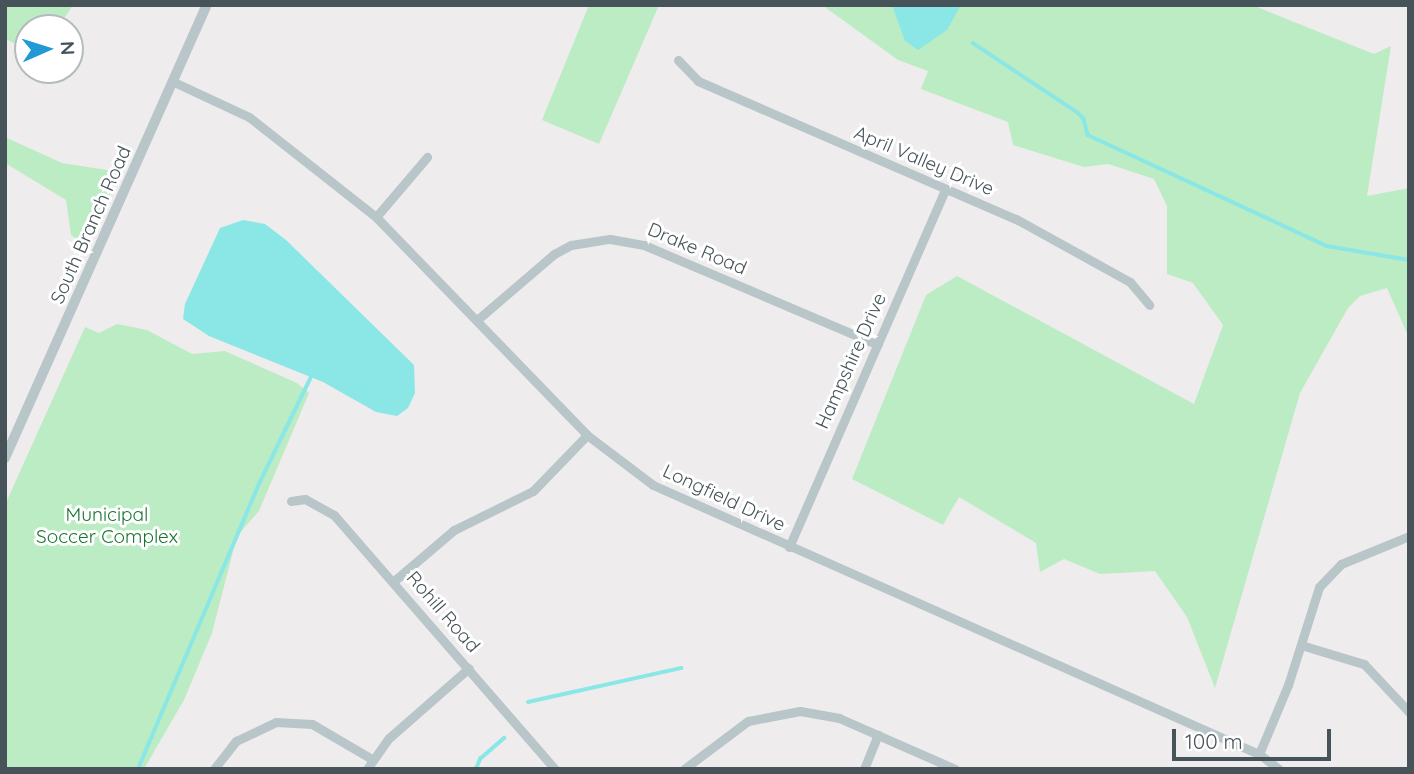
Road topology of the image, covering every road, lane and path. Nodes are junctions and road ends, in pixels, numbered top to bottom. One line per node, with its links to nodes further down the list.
1 (207, 5): 3 (street, South Branch Road)
2 (678, 60): 5 (street, April Valley Drive)
3 (174, 82): 6 (street, Longfield Drive); 11 (street, South Branch Road)
4 (427, 157): 6 (street)
5 (945, 190): 7 (street, April Valley Drive); 9 (street, Hampshire Drive)
6 (376, 217): 8 (street, Longfield Drive)
7 (1149, 305)
8 (477, 320): 9 (street, Drake Road); 10 (street, Longfield Drive)
9 (878, 345): 14 (street, Hampshire Drive)
10 (587, 435): 14 (street, Longfield Drive); 15 (street)
11 (5, 458)
12 (291, 501): 15 (street, Rohill Road)
13 (1409, 536): 16 (street)
14 (789, 547): 20 (street, Longfield Drive)
15 (394, 581): 17 (street, Rohill Road)
16 (1301, 645): 18 (street); 20 (street)
17 (469, 668): 21 (street); 24 (street, Rohill Road)
18 (1409, 712)
19 (878, 735): 25 (street); 26 (street); 27 (street)
20 (1259, 754): 28 (street, Longfield Drive)
21 (372, 758): 22 (street); 23 (street)
22 (214, 769)
23 (367, 769)
24 (555, 769)
25 (684, 769)
26 (864, 769)
27 (955, 769)
28 (1279, 769)

